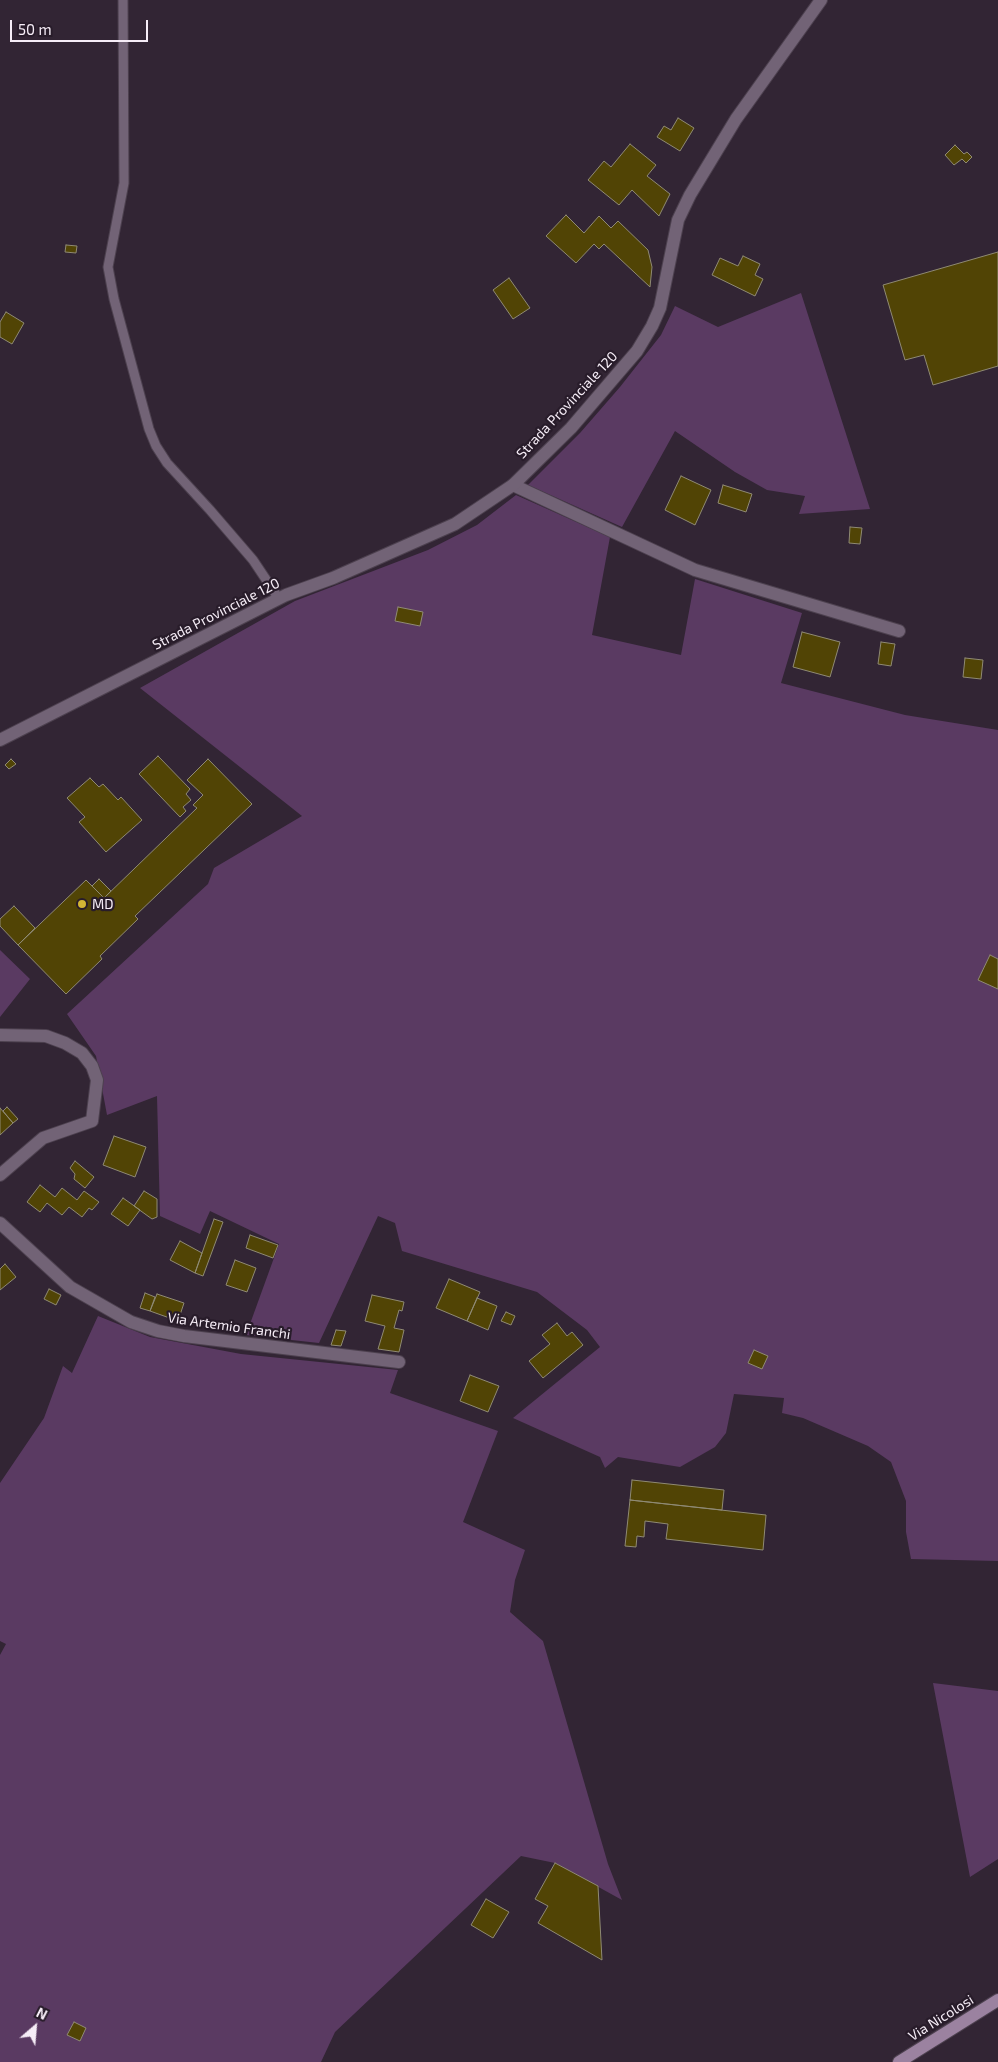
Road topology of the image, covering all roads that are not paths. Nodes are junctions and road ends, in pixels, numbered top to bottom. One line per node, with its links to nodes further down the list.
1 (122, 0): 4 (lane)
2 (821, 0): 3 (street, Strada Provinciale 120)
3 (513, 485): 4 (street, Strada Provinciale 120); 5 (street)
4 (279, 599): 6 (street, Strada Provinciale 120)
5 (899, 631)
6 (0, 740)
7 (0, 1035): 8 (street)
8 (0, 1175)
9 (0, 1223): 10 (street, Via Artemio Franchi)
10 (400, 1362)
11 (998, 2000): 12 (main road, Via Nicolosi)
12 (899, 2062)

